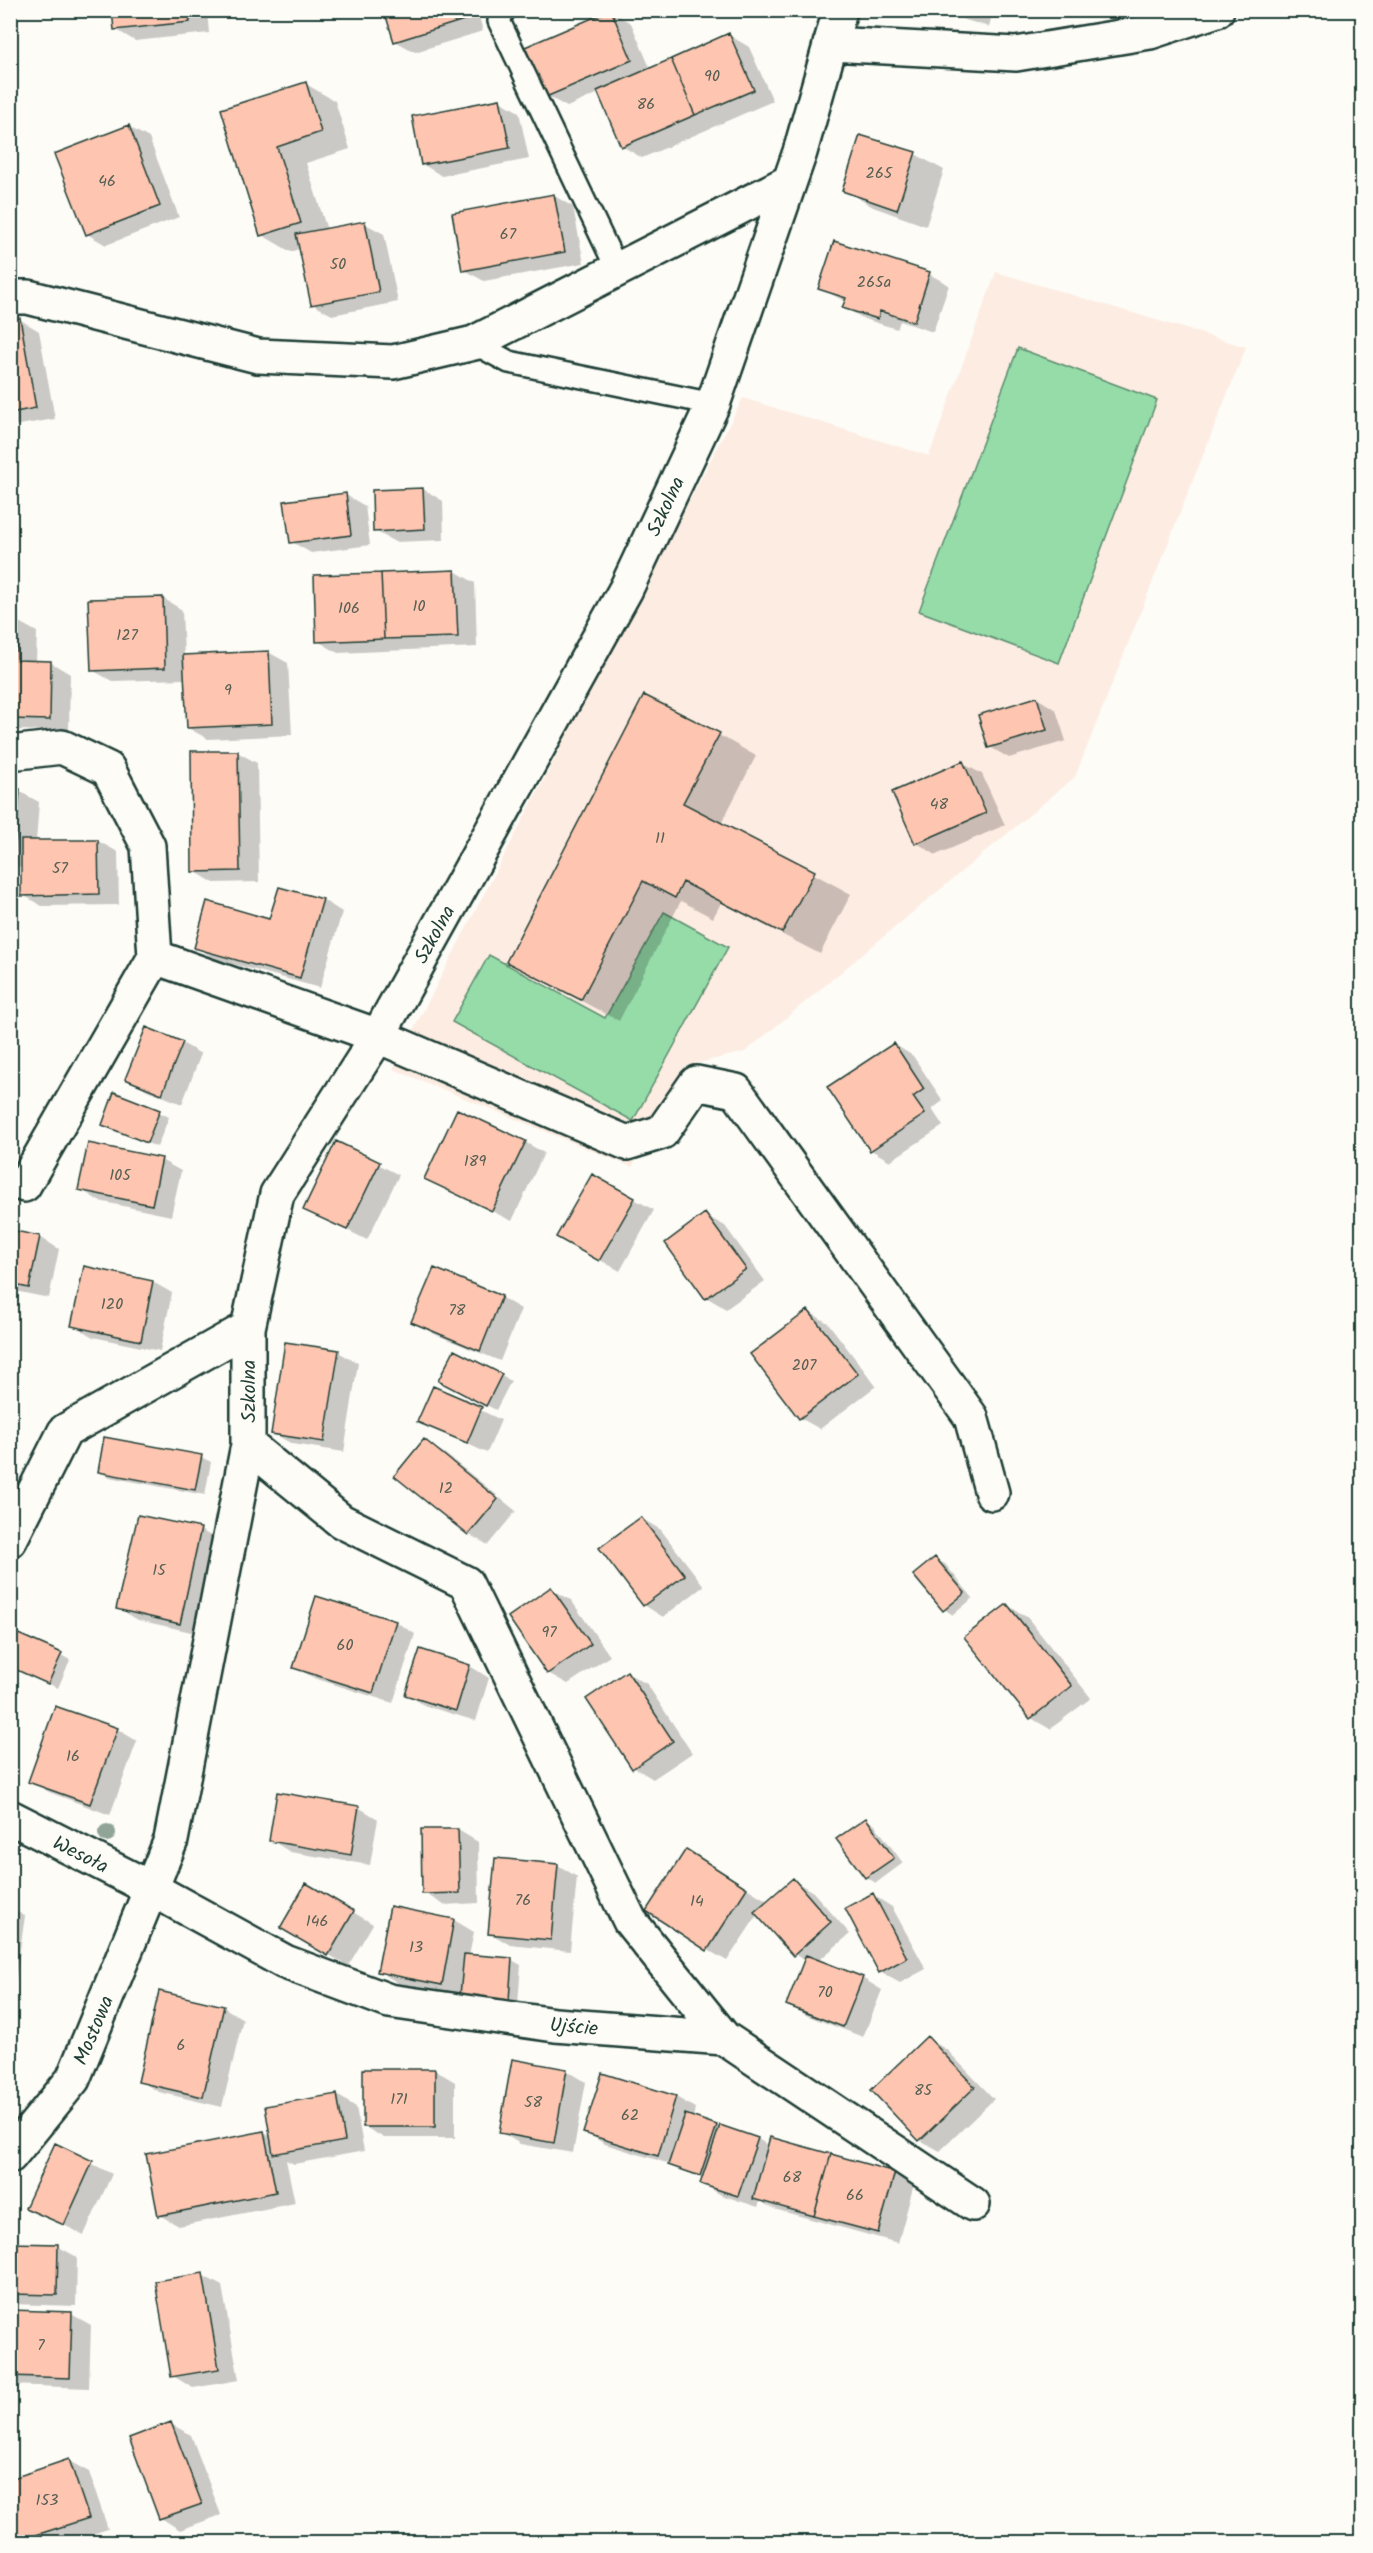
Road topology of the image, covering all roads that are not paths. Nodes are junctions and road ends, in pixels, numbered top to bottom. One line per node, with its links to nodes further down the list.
1 (504, 10): 6 (lane)
2 (840, 10): 4 (street, Szkolna)
3 (1217, 10): 4 (street)
4 (830, 44): 5 (street, Szkolna)
5 (787, 183): 6 (street); 9 (street, Szkolna)
6 (617, 269): 8 (street)
7 (10, 297): 8 (street)
8 (474, 343): 9 (lane)
9 (712, 404): 12 (street, Szkolna)
10 (10, 753): 11 (street)
11 (155, 957): 12 (street); 13 (street)
12 (378, 1036): 14 (street, Szkolna); 16 (street)
13 (24, 1185)
14 (248, 1328): 15 (street, Szkolna); 17 (street)
15 (248, 1445): 19 (street, Szkolna); 20 (street)
16 (992, 1493)
17 (10, 1540)
18 (10, 1817): 19 (street, Wesoła)
19 (152, 1889): 20 (street, Ujście); 21 (street, Mostowa)
20 (724, 2038): 22 (street, Ujście)
21 (10, 2156)
22 (973, 2204)

